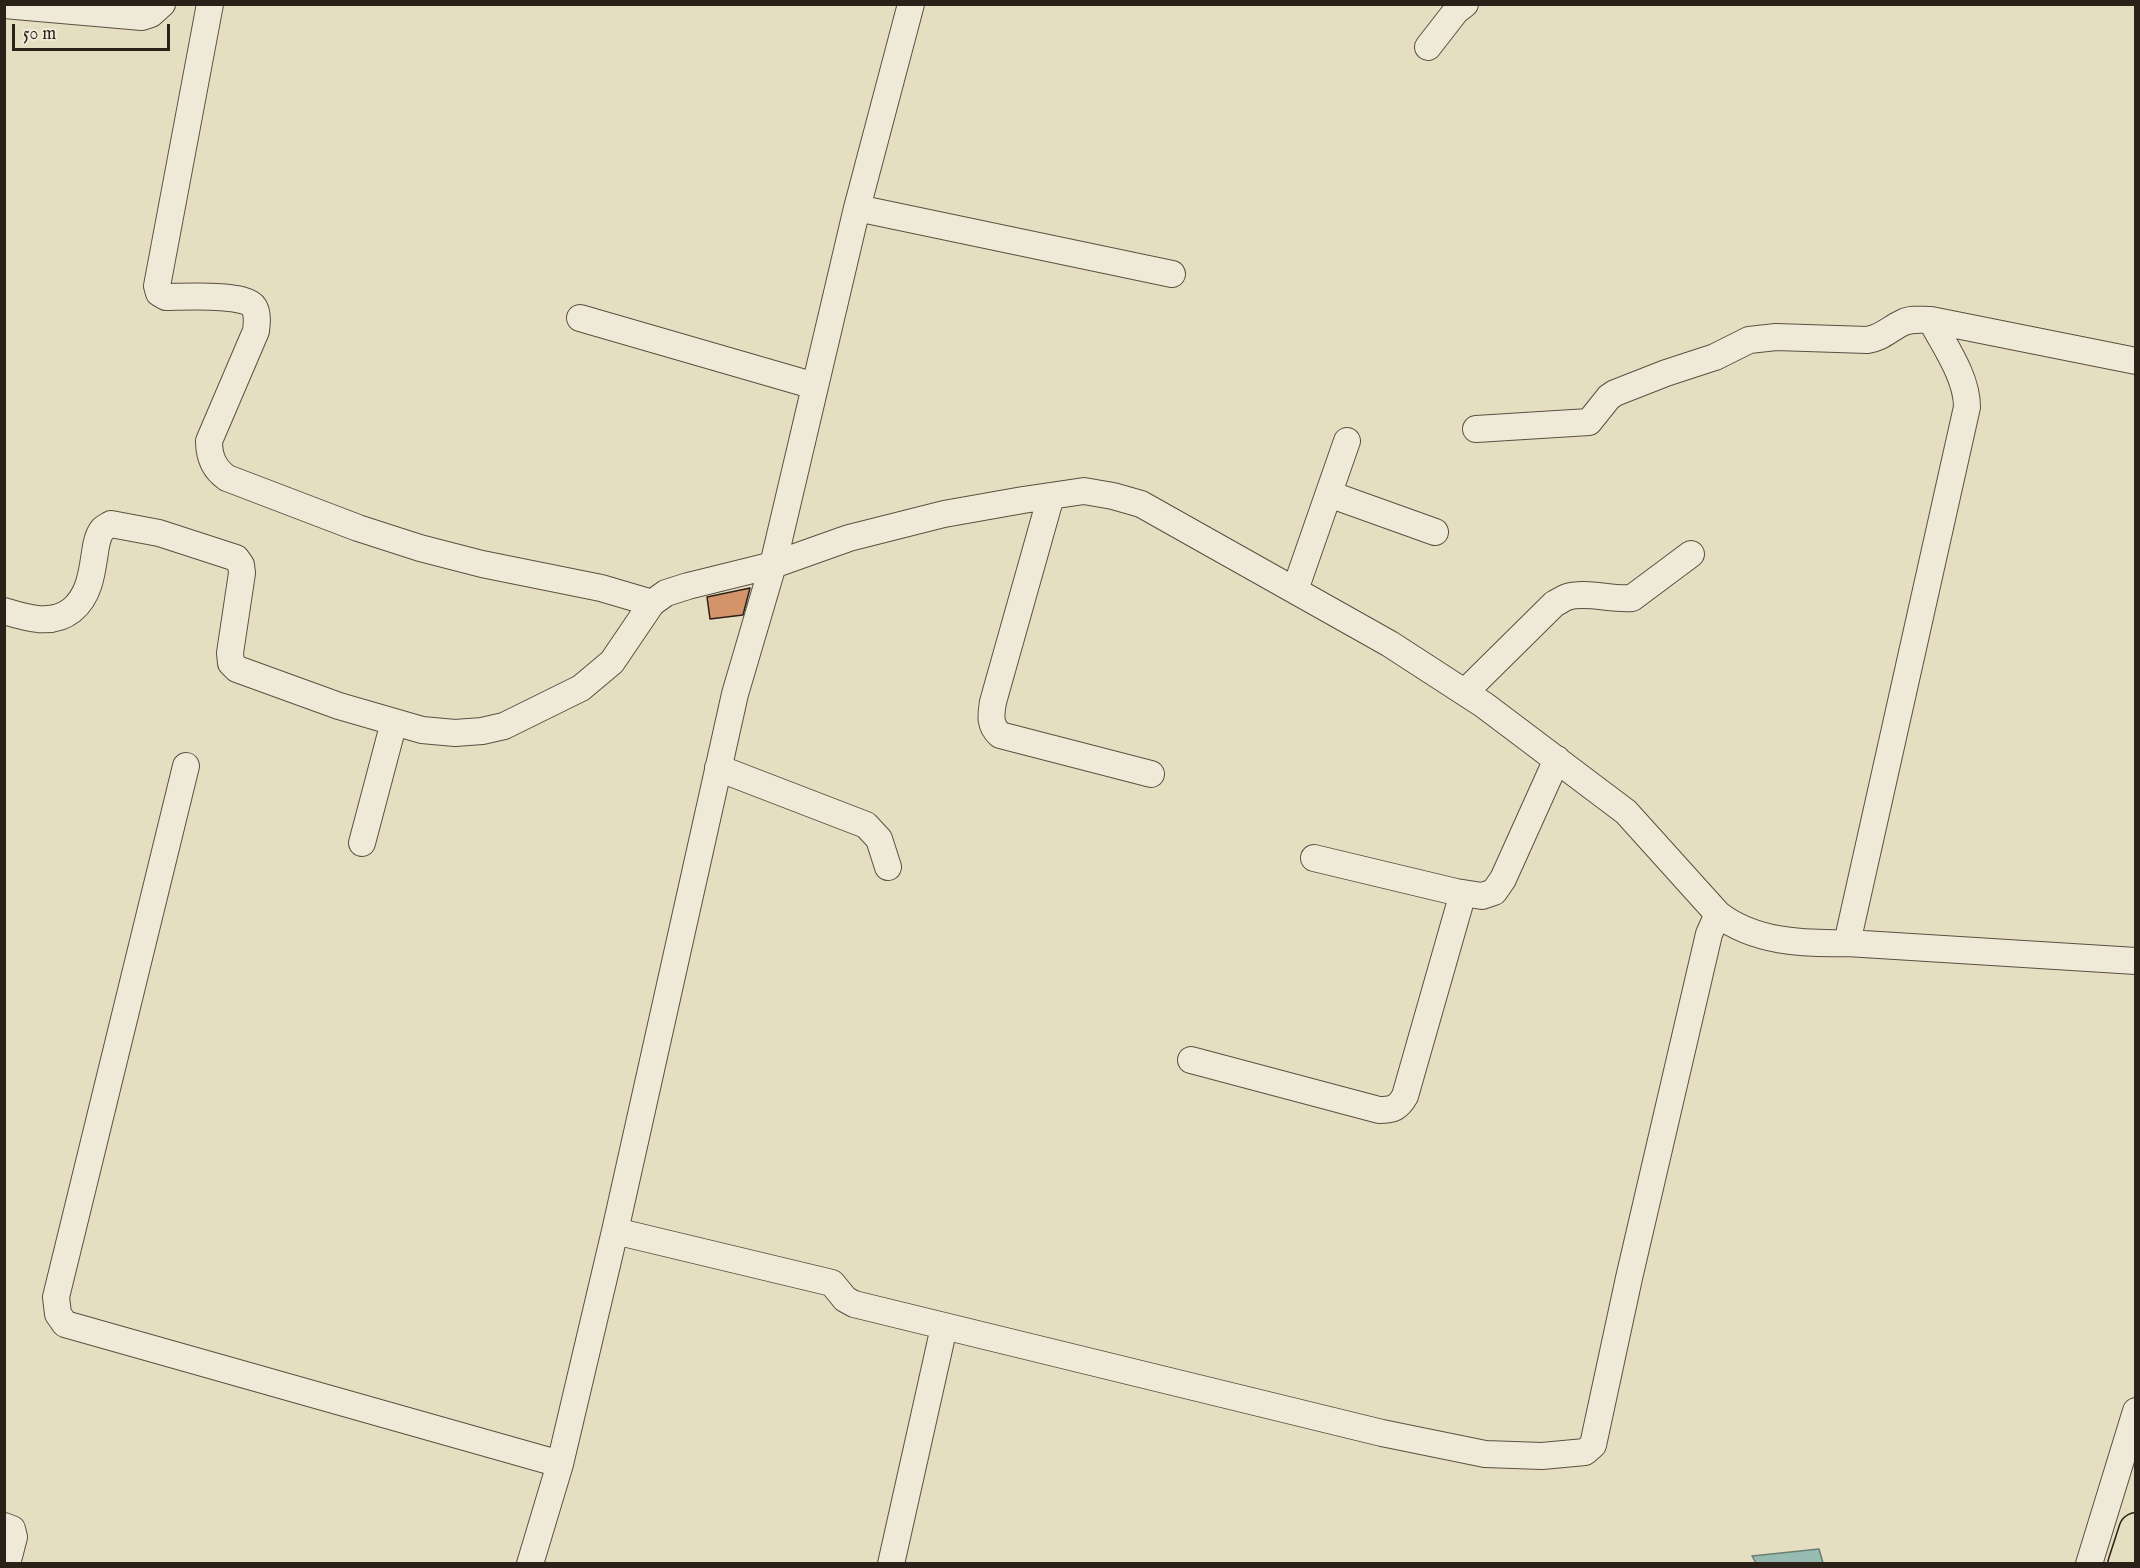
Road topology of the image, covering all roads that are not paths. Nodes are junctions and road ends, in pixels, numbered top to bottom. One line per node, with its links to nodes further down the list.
1 (162, 4): 5 (street)
2 (210, 4): 21 (street)
3 (911, 4): 7 (street)
4 (1465, 4): 6 (street)
5 (4, 5)
6 (1428, 47)
7 (857, 208): 8 (street); 12 (street)
8 (1172, 274)
9 (580, 318): 12 (street)
10 (1931, 320): 11 (street); 13 (street); 34 (street)
11 (2136, 361)
12 (815, 386): 19 (street)
13 (1476, 429)
14 (1347, 441): 15 (street)
15 (1329, 494): 17 (street); 20 (street)
16 (1051, 496): 19 (street); 20 (street); 28 (street)
17 (1435, 532)
18 (1691, 554): 23 (street)
19 (772, 565): 21 (street); 27 (street)
20 (1295, 590): 23 (street)
21 (652, 603): 24 (street)
22 (4, 611): 24 (street)
23 (1465, 692): 25 (street)
24 (394, 722): 29 (street)
25 (1557, 759): 32 (street); 33 (street)
26 (186, 766): 40 (street)
27 (718, 768): 31 (street); 37 (street)
28 (1151, 774)
29 (363, 843)
30 (1314, 858): 32 (street)
31 (888, 867)
32 (1463, 893): 36 (street)
33 (1718, 914): 34 (street); 38 (street)
34 (1847, 943): 35 (street)
35 (2136, 961)
36 (1191, 1060)
37 (615, 1231): 38 (street); 40 (street)
38 (944, 1327): 46 (street)
39 (2136, 1411): 41 (street)
40 (560, 1464): 45 (street)
41 (2125, 1481): 47 (street)
42 (4, 1526): 44 (street)
43 (2136, 1530): 48 (highway)
44 (7, 1563)
45 (530, 1563)
46 (891, 1563)
47 (2089, 1563)
48 (2125, 1563)

